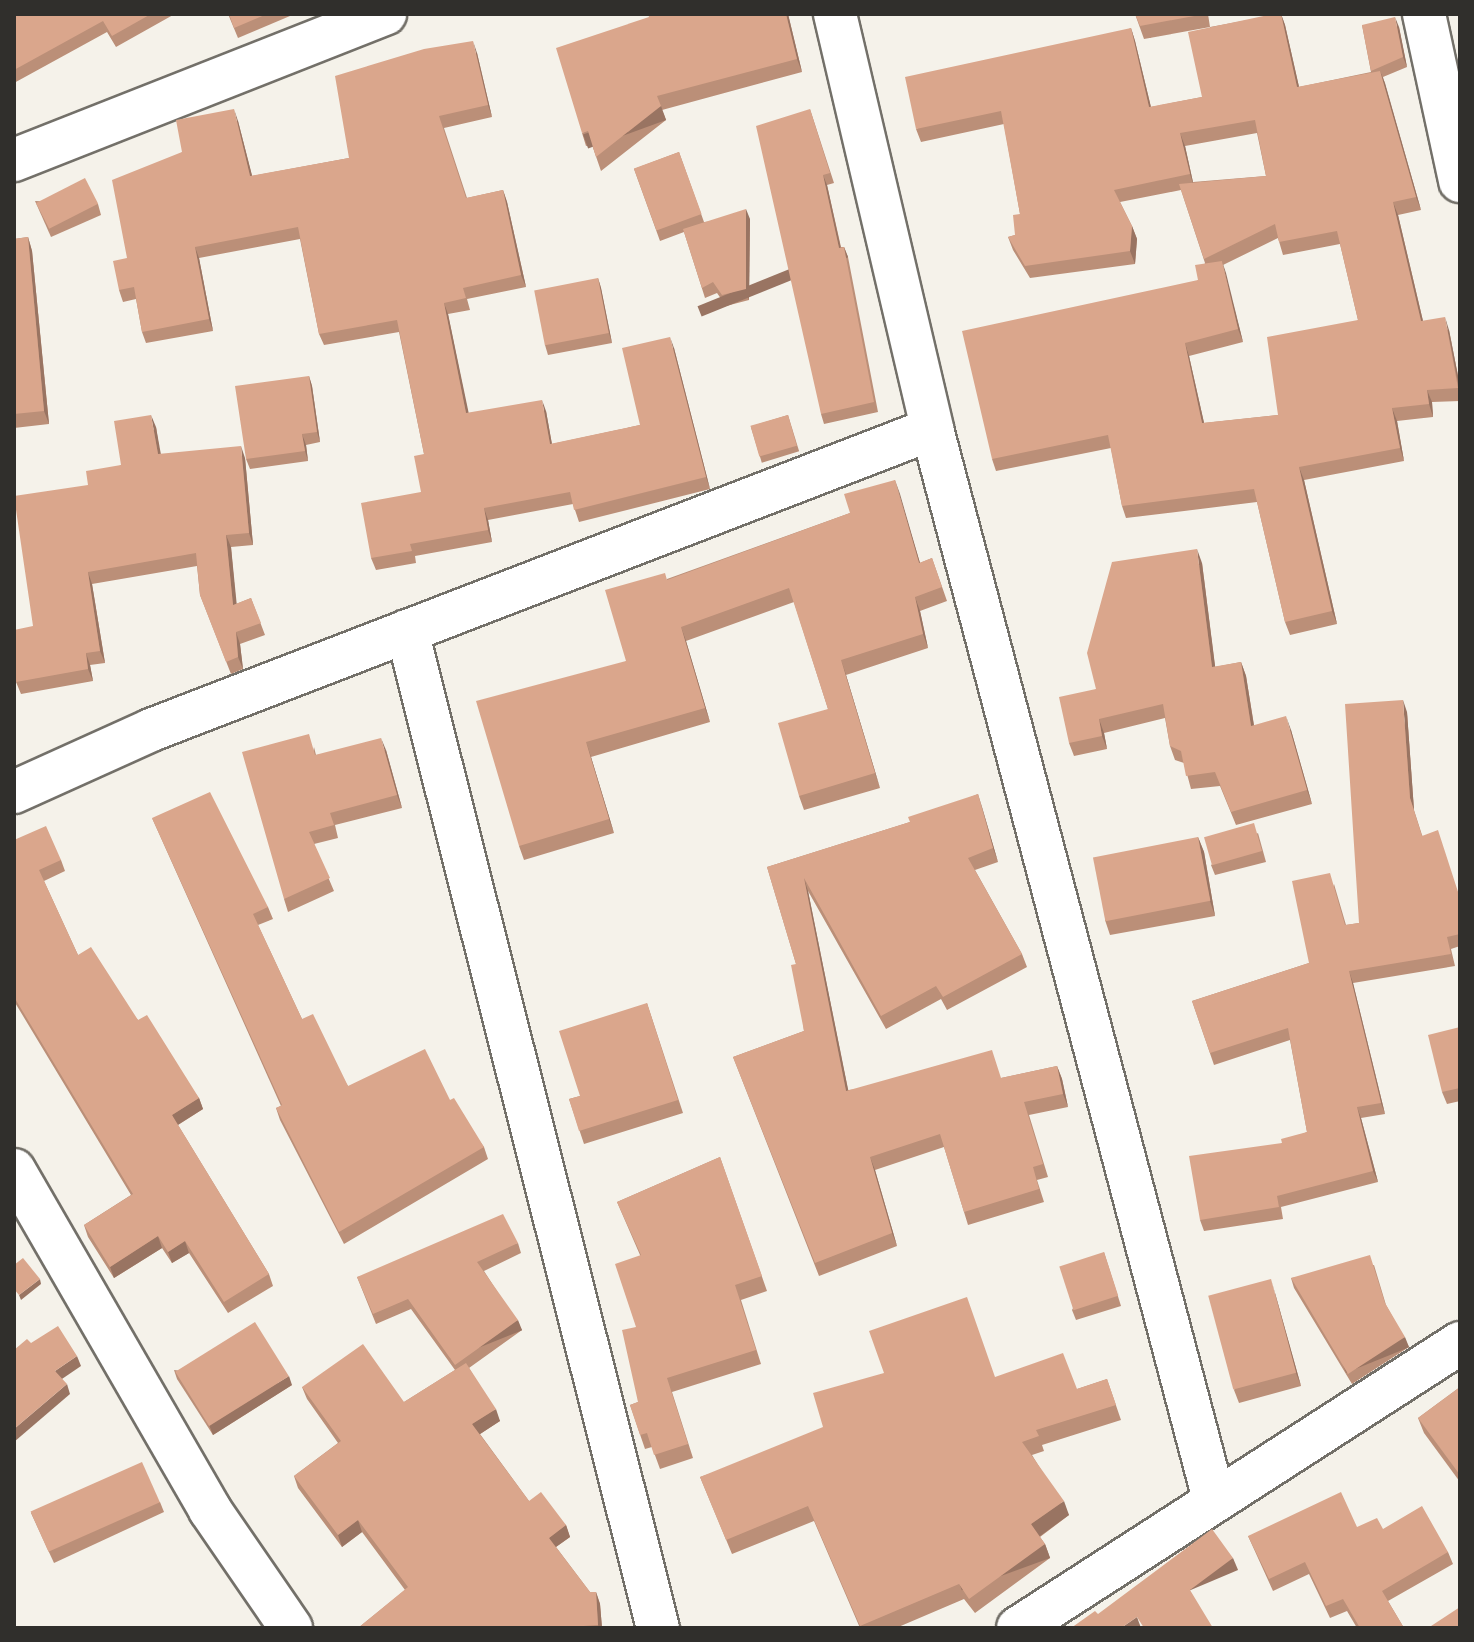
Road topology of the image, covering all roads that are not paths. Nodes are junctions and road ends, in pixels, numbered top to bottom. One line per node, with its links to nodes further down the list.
1 (835, 14): 6 (street)
2 (1424, 14): 5 (street)
3 (362, 18): 4 (street)
4 (14, 160)
5 (1460, 181)
6 (932, 429): 7 (street); 11 (street)
7 (407, 631): 8 (street); 13 (street)
8 (14, 792)
9 (14, 1170): 12 (street)
10 (1460, 1343): 11 (street)
11 (1214, 1499): 14 (street)
12 (291, 1628)
13 (658, 1628)
14 (1018, 1628)

